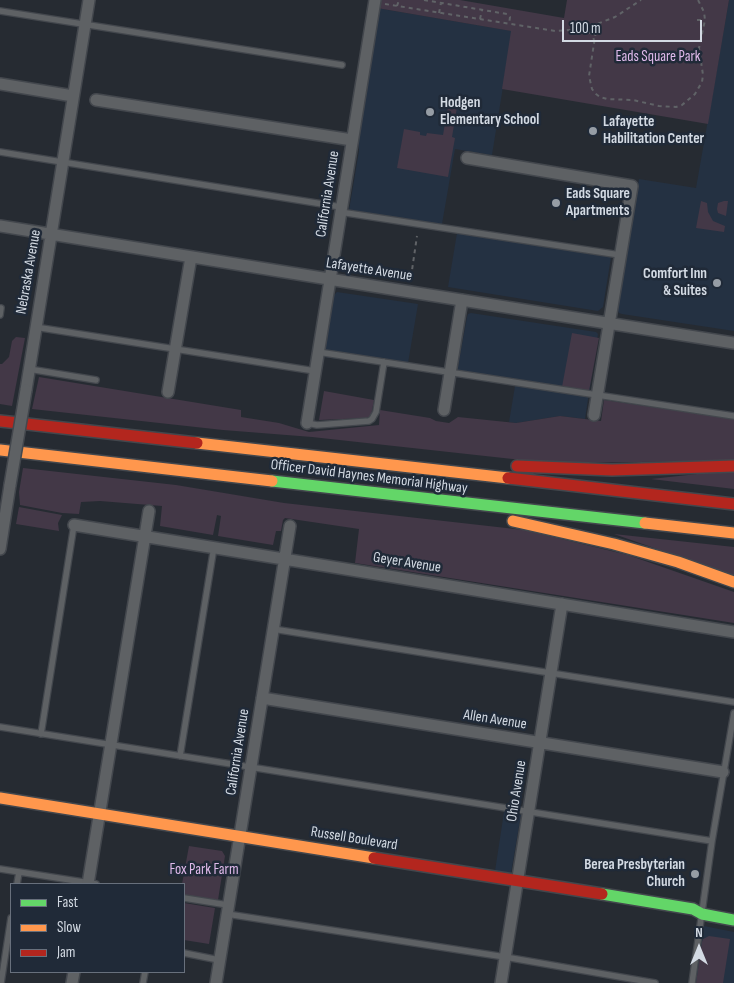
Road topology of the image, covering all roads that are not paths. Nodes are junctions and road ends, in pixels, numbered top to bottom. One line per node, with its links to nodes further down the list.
1 (89, 0): 4 (street, Nebraska Avenue)
2 (380, 2): 9 (street, California Avenue)
3 (0, 11): 4 (lane)
4 (85, 24): 5 (lane); 7 (street, Nebraska Avenue)
5 (342, 65)
6 (0, 84): 7 (street)
7 (72, 96): 12 (street, Nebraska Avenue)
8 (96, 100): 9 (street)
9 (352, 140): 13 (street, California Avenue)
10 (0, 152): 12 (lane)
11 (467, 158): 16 (street)
12 (63, 162): 13 (lane); 15 (street, Nebraska Avenue)
13 (341, 209): 16 (lane); 18 (street, California Avenue)
14 (0, 226): 15 (street, Lafayette Avenue)
15 (51, 234): 17 (street, Lafayette Avenue); 21 (street, Nebraska Avenue)
16 (620, 254): 20 (street)
17 (191, 257): 18 (street, Lafayette Avenue); 23 (street)
18 (329, 280): 19 (street, Lafayette Avenue); 24 (street, California Avenue)
19 (462, 300): 20 (street, Lafayette Avenue); 28 (street)
20 (608, 323): 22 (street, Lafayette Avenue); 31 (street)
21 (35, 327): 23 (lane); 26 (street, Nebraska Avenue)
22 (734, 343)
23 (175, 349): 27 (lane); 30 (street)
24 (318, 352): 25 (lane); 27 (street, California Avenue)
25 (384, 362): 28 (lane); 36 (lane)
26 (29, 369): 29 (lane); 48 (street, Nebraska Avenue, bridge)
27 (315, 370): 36 (street, California Avenue)
28 (450, 372): 31 (lane); 32 (street)
29 (96, 380)
30 (168, 392)
31 (597, 395): 33 (street); 34 (lane)
32 (444, 410)
33 (594, 415)
34 (734, 416)
35 (0, 421): 39 (main road, Officer David Haynes Memorial Highway)
36 (307, 424)
37 (0, 450): 40 (main road, Officer David Haynes Memorial Highway)
38 (734, 466): 39 (main road)
39 (430, 470): 41 (main road, Officer David Haynes Memorial Highway)
40 (461, 502): 45 (main road, Officer David Haynes Memorial Highway); 50 (main road)
41 (734, 504)
42 (149, 511): 46 (street)
43 (74, 525): 46 (street, Geyer Avenue); 59 (lane)
44 (290, 526): 49 (street, California Avenue)
45 (734, 533)
46 (145, 536): 47 (street, Geyer Avenue); 61 (street)
47 (214, 547): 49 (street, Geyer Avenue); 62 (lane)
48 (0, 549)
49 (284, 559): 51 (street, Geyer Avenue); 52 (street, California Avenue)
50 (734, 582)
51 (562, 604): 53 (street, Geyer Avenue); 54 (street, Ohio Avenue)
52 (273, 629): 54 (lane); 55 (street, California Avenue)
53 (734, 632)
54 (551, 673): 56 (lane); 60 (street, Ohio Avenue)
55 (262, 698): 60 (street, Allen Avenue); 63 (street, California Avenue)
56 (734, 702)
57 (734, 713): 64 (lane)
58 (0, 727): 59 (lane)
59 (41, 734): 61 (lane)
60 (540, 743): 64 (street, Allen Avenue); 67 (street, Ohio Avenue)
61 (110, 745): 62 (lane); 68 (street)
62 (180, 756): 63 (lane)
63 (251, 767): 67 (lane); 69 (street, California Avenue)
64 (723, 772): 70 (lane)
65 (0, 798): 68 (main road, Russell Boulevard)
66 (0, 807): 68 (main road, Russell Boulevard)
67 (529, 812): 70 (lane); 76 (street, Ohio Avenue)
68 (99, 818): 69 (main road, Russell Boulevard); 75 (street)
69 (239, 841): 76 (main road, Russell Boulevard); 78 (street, California Avenue)
70 (712, 841): 79 (lane)
71 (0, 869): 72 (lane)
72 (19, 872): 73 (lane); 74 (lane)
73 (17, 883)
74 (85, 883)
75 (91, 883)
76 (517, 885): 79 (main road, Russell Boulevard); 83 (street, Ohio Avenue)
77 (185, 898): 78 (lane)
78 (228, 909): 83 (lane); 84 (street, California Avenue)
79 (702, 914): 80 (main road, Russell Boulevard); 89 (lane)
80 (734, 920)
81 (10, 924): 85 (lane)
82 (185, 953): 84 (lane)
83 (505, 957): 87 (street, Ohio Avenue); 88 (lane)
84 (220, 960): 86 (street, California Avenue)
85 (1, 983)
86 (219, 983)
87 (501, 983)
88 (654, 983)
89 (692, 983)

